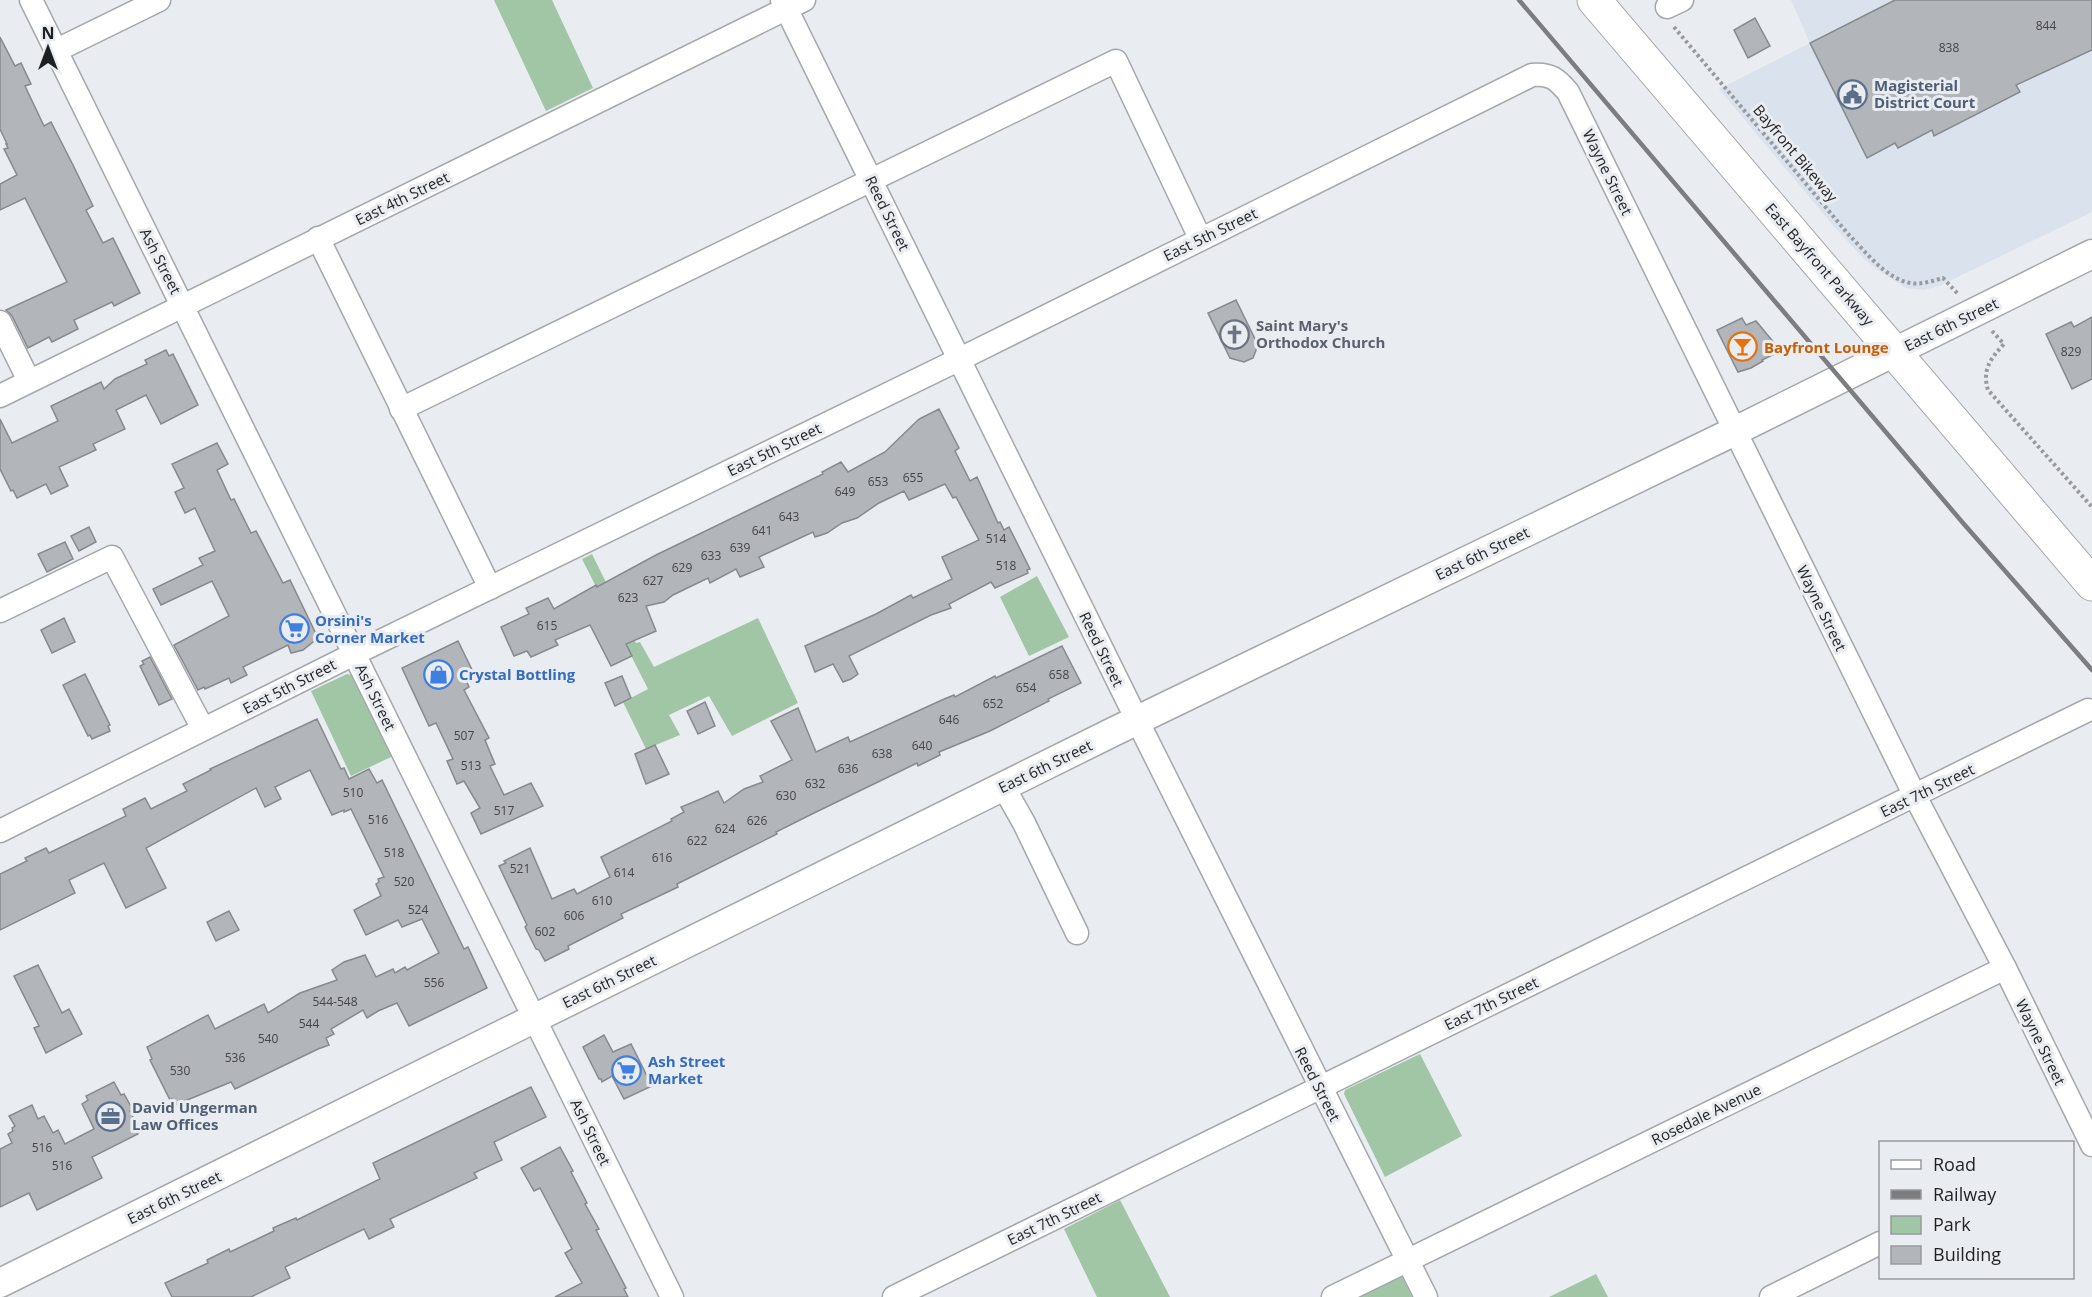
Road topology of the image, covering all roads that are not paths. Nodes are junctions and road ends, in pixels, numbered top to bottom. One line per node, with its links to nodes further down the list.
1 (31, 0): 5 (street, Ash Street)
2 (159, 0): 5 (street)
3 (1594, 0): 13 (highway, East Bayfront Parkway)
4 (791, 3): 7 (street, Reed Street); 8 (street, East 4th Street)
5 (56, 51): 11 (street, Ash Street)
6 (1549, 75): 9 (street, East 5th Street); 18 (street, Wayne Street)
7 (871, 181): 9 (street); 14 (street, Reed Street); 17 (street)
8 (318, 238): 11 (street, East 4th Street); 17 (street)
9 (1200, 238): 14 (street, East 5th Street)
10 (2092, 254): 13 (main road, East 6th Street)
11 (183, 305): 15 (street, East 4th Street); 22 (street, Ash Street)
12 (0, 322): 15 (street)
13 (1895, 352): 18 (main road, East 6th Street); 19 (highway, East Bayfront Parkway)
14 (960, 359): 20 (street, East 5th Street); 24 (street, Reed Street)
15 (29, 381): 16 (street, East 4th Street)
16 (0, 396)
17 (401, 409): 20 (street)
18 (1736, 431): 24 (main road, East 6th Street); 27 (street, Wayne Street)
19 (2092, 584)
20 (490, 588): 22 (street, East 5th Street)
21 (0, 611): 25 (street)
22 (354, 654): 25 (street, East 5th Street); 31 (street, Ash Street)
23 (2088, 710): 27 (street, East 7th Street)
24 (1137, 720): 26 (main road, East 6th Street); 32 (street, Reed Street)
25 (203, 729): 28 (street, East 5th Street)
26 (1003, 786): 29 (street); 31 (main road, East 6th Street)
27 (1915, 796): 30 (street, Wayne Street); 32 (street, East 7th Street)
28 (0, 831)
29 (1077, 933)
30 (2004, 968): 33 (street, Wayne Street); 35 (street, Rosedale Avenue)
31 (535, 1018): 36 (main road, East 6th Street); 37 (street, Ash Street)
32 (1319, 1087): 35 (street, Reed Street); 38 (street, East 7th Street)
33 (2086, 1141)
34 (1879, 1244): 41 (street)
35 (1408, 1260): 39 (street, Rosedale Avenue); 40 (street, Reed Street)
36 (0, 1283)
37 (672, 1297)
38 (894, 1297)
39 (1333, 1297)
40 (1426, 1297)
41 (1771, 1297)

